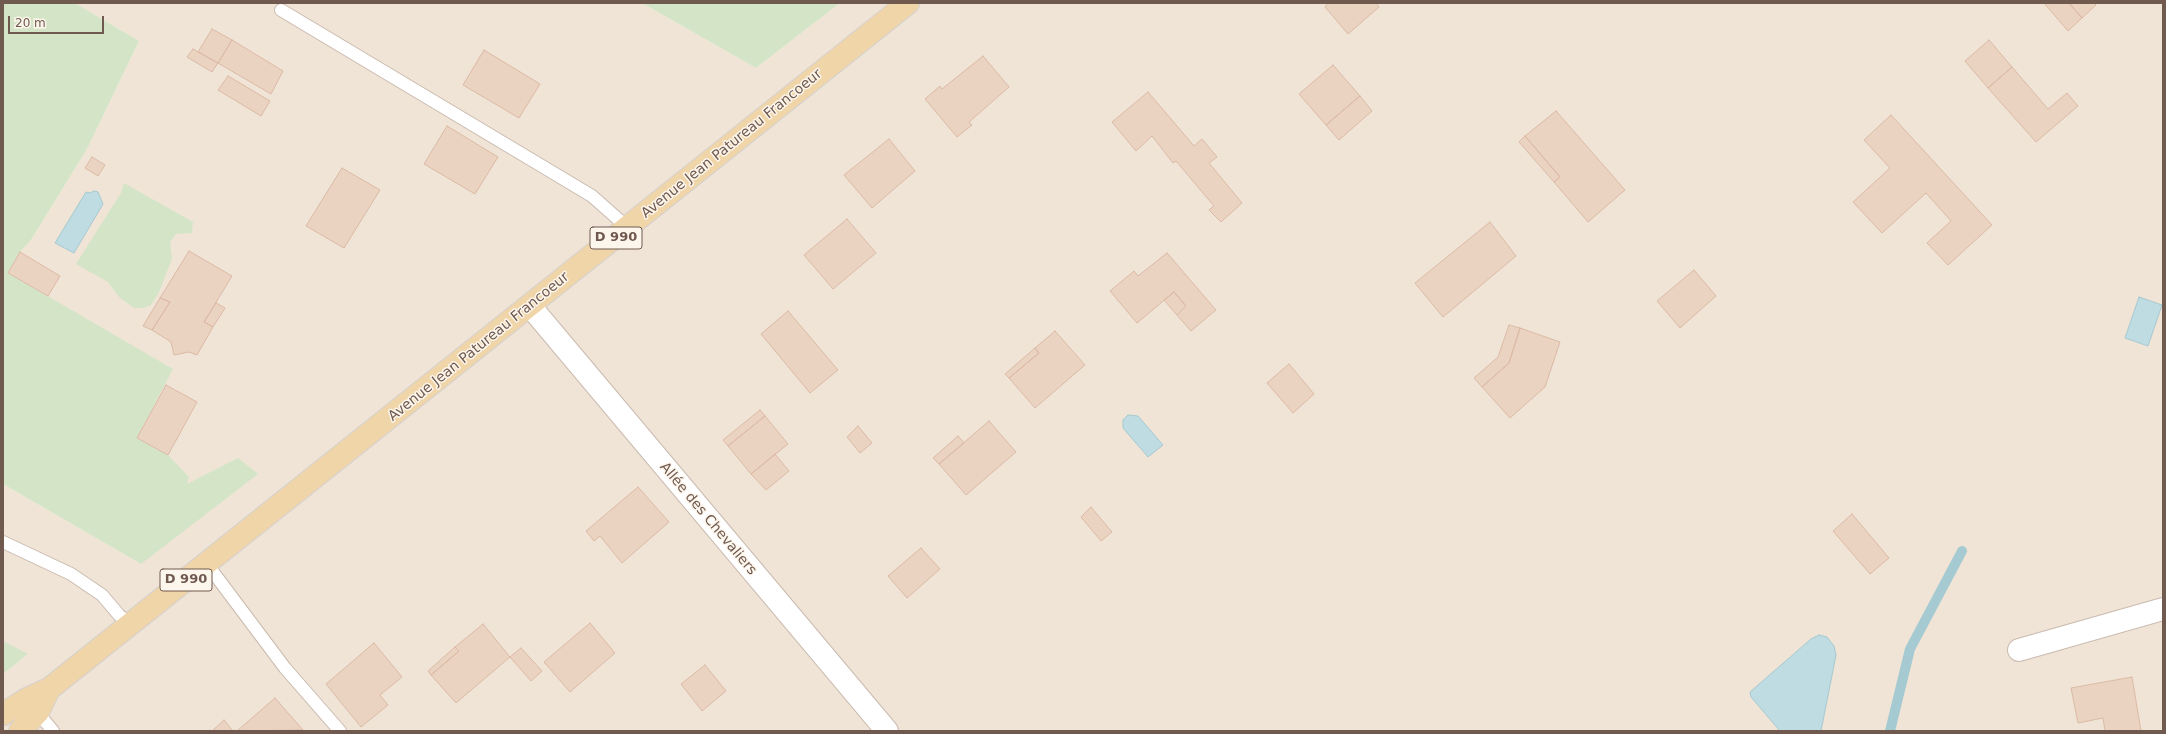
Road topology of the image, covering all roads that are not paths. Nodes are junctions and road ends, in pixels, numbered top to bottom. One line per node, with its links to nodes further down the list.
1 (908, 3): 3 (main road, Avenue Jean Patureau Francoeur / D 990)
2 (281, 10): 3 (lane)
3 (628, 228): 4 (main road, Avenue Jean Patureau Francoeur / D 990)
4 (530, 306): 6 (main road, Avenue Jean Patureau Francoeur / D 990); 15 (street, Allée des Chevaliers)
5 (3, 542): 8 (lane)
6 (207, 564): 8 (main road, Avenue Jean Patureau Francoeur / D 990); 14 (lane)
7 (2163, 609): 9 (street)
8 (130, 625): 10 (main road, Avenue Jean Patureau Francoeur / D 990)
9 (2018, 650)
10 (32, 706): 11 (main road, Avenue Jean Patureau Francoeur / D 990); 12 (main road, Avenue Jean Patureau Francoeur / D 990); 13 (lane)
11 (3, 714)
12 (20, 731)
13 (53, 731)
14 (340, 731)
15 (887, 731)

